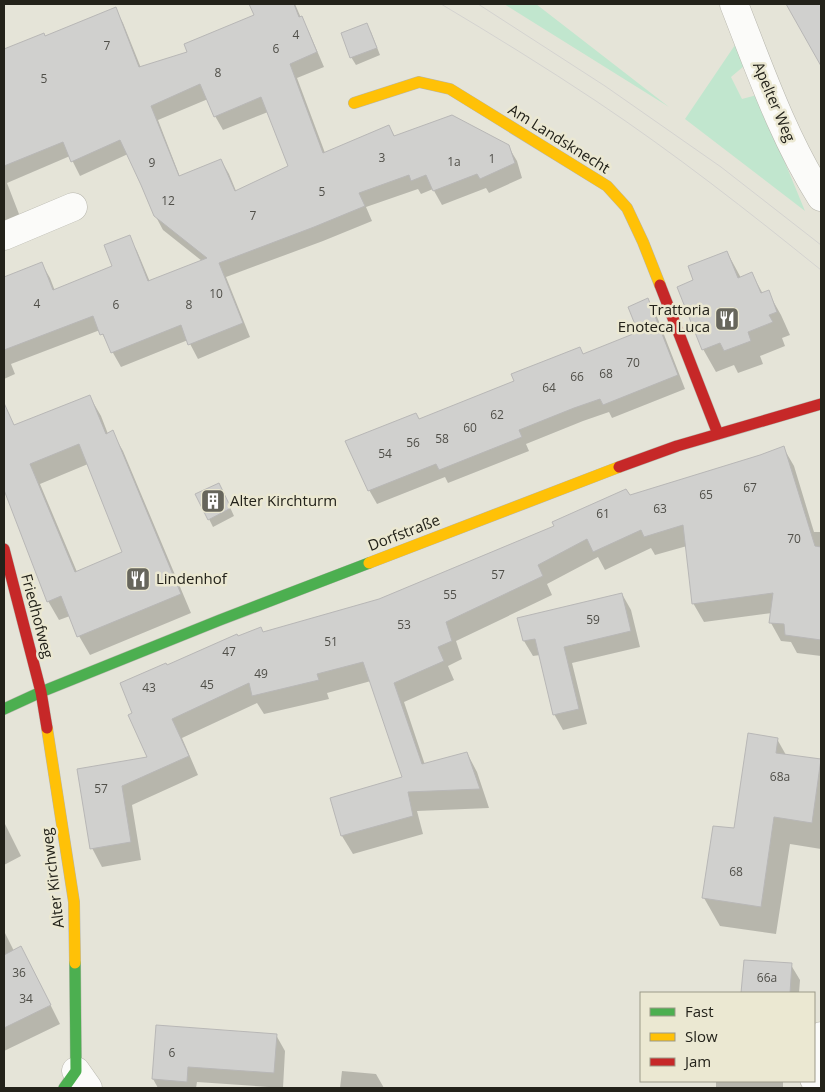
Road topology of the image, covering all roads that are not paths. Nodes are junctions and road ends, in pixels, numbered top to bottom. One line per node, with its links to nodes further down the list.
1 (734, 4): 3 (street, Apelter Weg)
2 (354, 103): 7 (street, Am Landsknecht)
3 (821, 197)
4 (73, 208): 5 (street)
5 (4, 236)
6 (821, 404): 7 (street, Dorfstraße)
7 (718, 434): 9 (street, Dorfstraße)
8 (4, 548): 9 (street, Friedhofweg)
9 (41, 692): 10 (street, Dorfstraße); 13 (street, Alter Kirchweg)
10 (4, 709)
11 (821, 1036): 12 (street)
12 (815, 1074)
13 (76, 1082)

